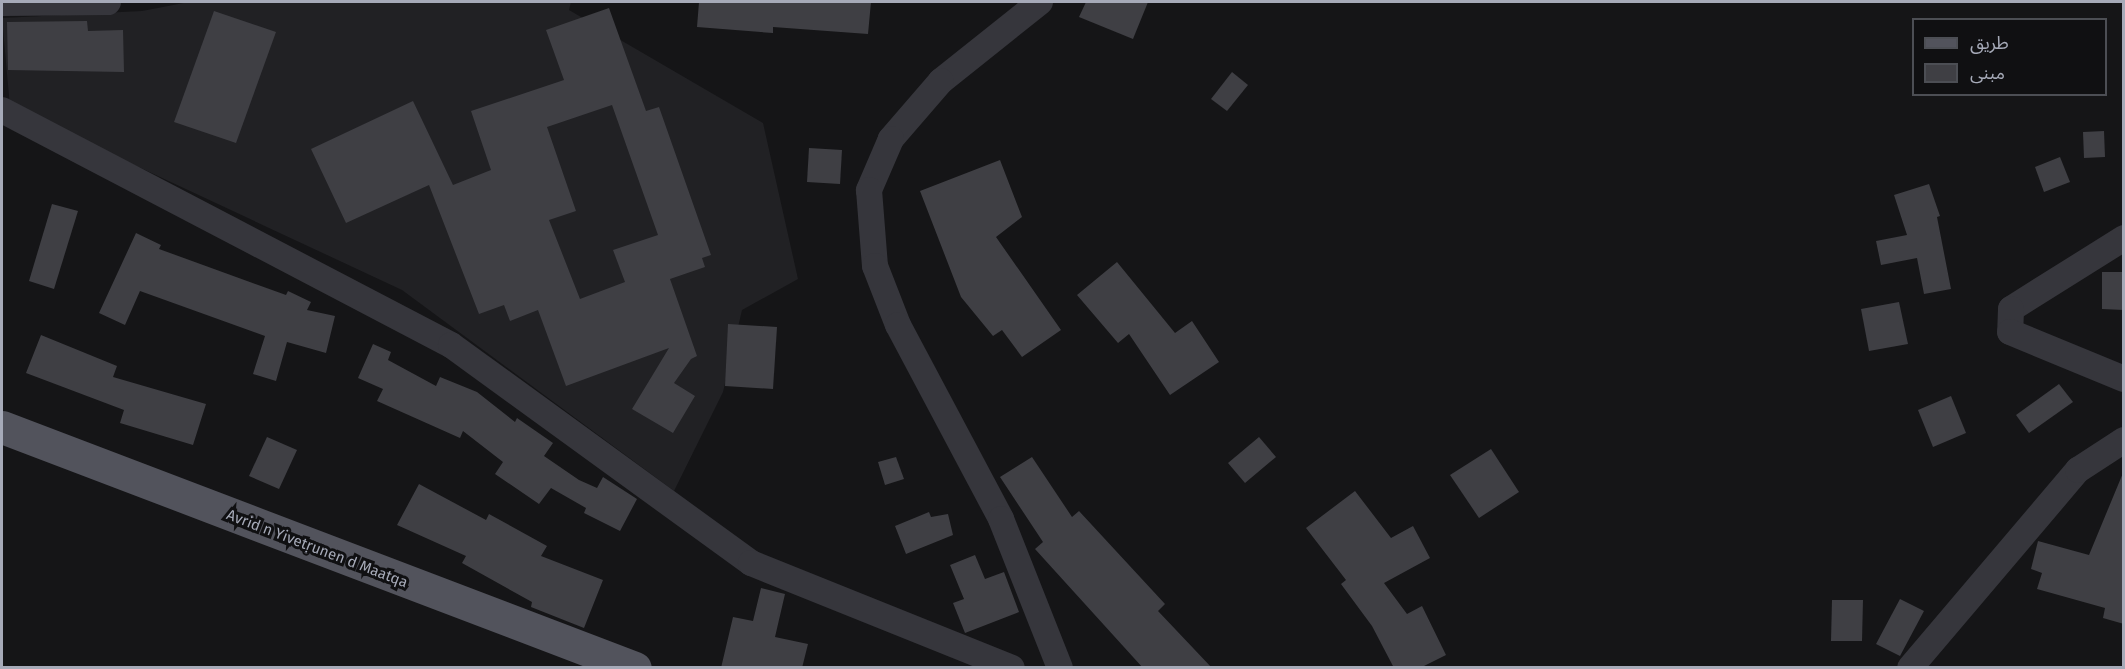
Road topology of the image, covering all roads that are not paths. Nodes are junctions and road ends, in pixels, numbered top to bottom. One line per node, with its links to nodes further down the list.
1 (108, 2): 3 (street)
2 (1040, 2): 11 (street)
3 (2, 3)
4 (2, 110): 10 (street)
5 (2124, 238): 6 (street)
6 (2124, 379)
7 (2, 427): 9 (main road, Avrid n Yivetṛunen d Maatqa)
8 (2124, 440): 12 (street)
9 (635, 668)
10 (1012, 668)
11 (1060, 668)
12 (1911, 668)

